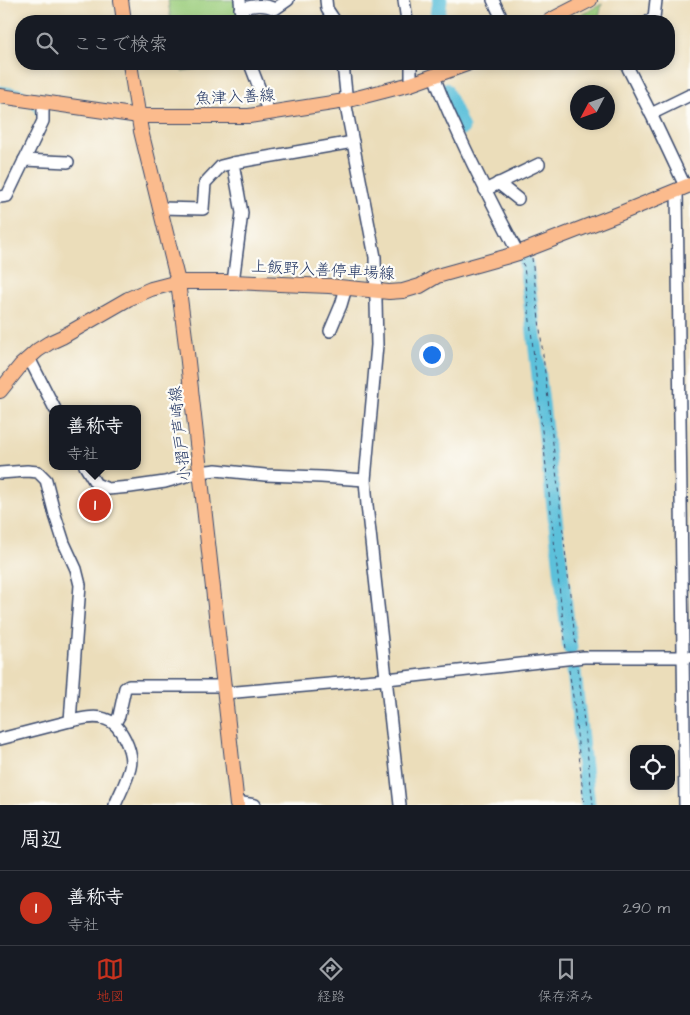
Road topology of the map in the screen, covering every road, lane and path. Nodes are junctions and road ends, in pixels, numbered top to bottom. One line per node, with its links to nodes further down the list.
1 (120, 0): 9 (main road)
2 (288, 0): 8 (street)
3 (326, 0): 10 (street)
4 (404, 0): 11 (street)
5 (493, 0): 12 (street)
6 (590, 0): 13 (main road)
7 (656, 0): 14 (street)
8 (240, 4)
9 (123, 15)
10 (331, 15)
11 (406, 15)
12 (500, 15)
13 (561, 15)
14 (654, 15)
15 (131, 70): 29 (main road, 小摺戸芦崎線)
16 (252, 70): 27 (street)
17 (344, 70): 25 (street)
18 (411, 70): 22 (street)
19 (450, 70): 21 (main road, 魚津入善線)
20 (629, 70): 28 (street)
21 (434, 76): 22 (main road, 魚津入善線); 37 (street)
22 (411, 84): 25 (main road, 魚津入善線)
23 (690, 95): 28 (street)
24 (0, 96): 26 (main road, 魚津入善線)
25 (344, 101): 27 (main road, 魚津入善線); 30 (street)
26 (43, 102): 29 (main road, 魚津入善線); 31 (street)
27 (269, 113): 29 (main road, 魚津入善線)
28 (651, 114): 36 (street)
29 (138, 116): 40 (main road, 小摺戸芦崎線)
30 (353, 142): 33 (street); 45 (street)
31 (24, 160): 32 (street); 38 (street)
32 (68, 162)
33 (233, 163): 40 (street); 43 (street)
34 (539, 164): 35 (street)
35 (498, 183): 37 (street); 39 (street)
36 (684, 187): 41 (main road, 上飯野入善停車場線); 54 (street)
37 (485, 190): 41 (street)
38 (0, 197)
39 (518, 199)
40 (160, 208): 42 (main road, 小摺戸芦崎線)
41 (525, 250): 45 (main road, 上飯野入善停車場線); 55 (path); 55 (path)
42 (178, 282): 43 (main road, 上飯野入善停車場線); 47 (main road, 上飯野入善停車場線); 51 (main road, 小摺戸芦崎線)
43 (232, 282): 44 (main road, 上飯野入善停車場線)
44 (346, 288): 45 (main road, 上飯野入善停車場線); 46 (street)
45 (376, 291): 53 (street)
46 (330, 331)
47 (29, 358): 48 (main road, 上飯野入善停車場線); 49 (street)
48 (1, 388)
49 (53, 405)
50 (87, 470): 51 (street)
51 (200, 472): 53 (street); 57 (main road, 小摺戸芦崎線)
52 (0, 473): 58 (street)
53 (366, 480): 56 (street)
54 (686, 657): 55 (street); 67 (street)
55 (572, 659): 56 (street); 65 (path); 66 (path)
56 (387, 679): 57 (street); 64 (street)
57 (225, 689): 59 (street); 61 (main road, 小摺戸芦崎線)
58 (70, 721): 59 (street); 60 (street)
59 (114, 723): 62 (street)
60 (0, 738)
61 (237, 803): 63 (street)
62 (116, 805)
63 (255, 805)
64 (400, 805)
65 (584, 805)
66 (593, 805)
67 (685, 805)

